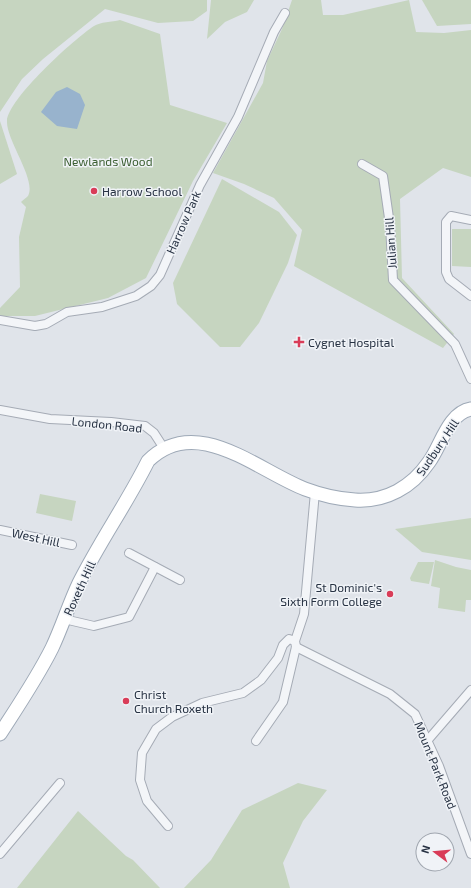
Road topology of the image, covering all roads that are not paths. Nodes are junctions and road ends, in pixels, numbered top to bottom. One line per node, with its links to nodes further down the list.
1 (285, 13): 5 (street, Harrow Park)
2 (362, 164): 6 (street, Julian Hill)
3 (471, 220): 4 (street)
4 (471, 296)
5 (0, 320)
6 (471, 379)
7 (471, 409): 10 (main road, Sudbury Hill)
8 (0, 410): 9 (street, London Road)
9 (166, 450): 10 (main road); 16 (main road, Roxeth Hill)
10 (315, 492): 17 (street)
11 (0, 530): 12 (street, West Hill)
12 (72, 545)
13 (129, 553): 14 (street)
14 (155, 567): 15 (street); 16 (street)
15 (180, 580)
16 (64, 619): 19 (main road, Roxeth Hill)
17 (296, 644): 20 (street); 21 (street, Mount Park Road); 23 (street)
18 (471, 690): 21 (street)
19 (0, 734)
20 (256, 741)
21 (427, 741): 25 (street, Mount Park Road)
22 (60, 783): 24 (street)
23 (168, 826)
24 (0, 854)
25 (471, 854)

